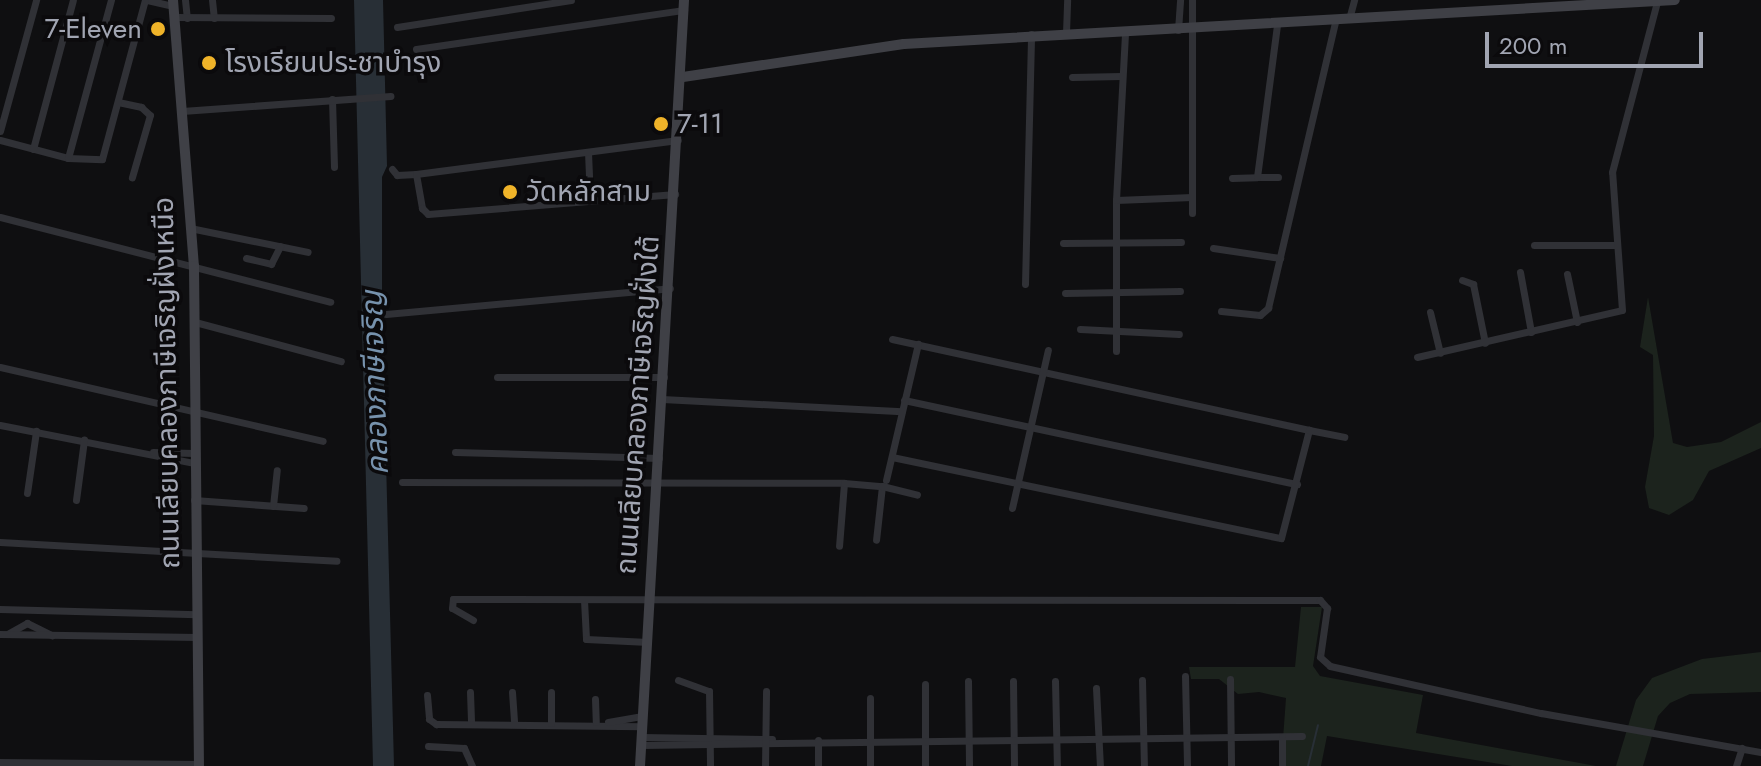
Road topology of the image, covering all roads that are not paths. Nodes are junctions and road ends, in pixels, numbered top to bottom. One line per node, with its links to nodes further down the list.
1 (36, 0): 38 (street)
2 (73, 0): 41 (street)
3 (111, 0): 43 (street)
4 (146, 0): 16 (street); 36 (street)
5 (185, 0): 18 (street)
6 (212, 0): 19 (street)
7 (571, 0): 24 (street)
8 (1067, 0): 27 (street)
9 (1180, 0): 26 (street)
10 (1192, 0): 25 (street)
11 (1354, 0): 22 (street)
12 (1460, 0): 17 (street)
13 (1675, 0): 14 (street)
14 (1657, 2): 17 (street); 62 (street)
15 (684, 5): 30 (street); 32 (street, ถนนเลียบคลองภาษีเจริญฝั่งใต้)
16 (173, 8): 18 (street); 37 (street, ถนนเลียบคลองภาษีเจริญฝั่งเหนือ)
17 (1456, 15): 22 (street)
18 (187, 18): 19 (street)
19 (214, 18): 20 (street)
20 (331, 18)
21 (1335, 22): 22 (street); 23 (street); 67 (street)
22 (1349, 22)
23 (1277, 26): 25 (street); 48 (street)
24 (397, 27)
25 (1191, 29): 26 (street); 52 (street)
26 (1178, 30): 28 (street)
27 (1066, 33): 28 (street); 29 (street)
28 (1125, 33): 31 (street)
29 (1031, 34): 32 (street); 72 (street)
30 (416, 49)
31 (1121, 76): 33 (street); 54 (street)
32 (683, 77): 40 (street, ถนนเลียบคลองภาษีเจริญฝั่งใต้)
33 (1072, 77)
34 (388, 96): 35 (street)
35 (332, 99): 37 (street); 44 (street)
36 (118, 102): 43 (street); 47 (street)
37 (182, 111): 57 (street, ถนนเลียบคลองภาษีเจริญฝั่งเหนือ)
38 (0, 131)
39 (0, 140): 41 (street)
40 (678, 140): 42 (street); 51 (street, ถนนเลียบคลองภาษีเจริญฝั่งใต้)
41 (33, 149): 43 (street)
42 (588, 152): 46 (street); 53 (street)
43 (68, 158)
44 (334, 167)
45 (392, 169): 46 (street)
46 (416, 174): 53 (street)
47 (132, 177)
48 (1257, 177): 49 (street); 50 (street)
49 (1278, 177)
50 (1232, 178)
51 (675, 194): 53 (street); 73 (street, ถนนเลียบคลองภาษีเจริญฝั่งใต้)
52 (1192, 197): 54 (street); 55 (street)
53 (590, 199)
54 (1116, 200): 60 (street)
55 (1192, 213)
56 (0, 217): 68 (street)
57 (190, 228): 63 (street); 68 (street, ถนนเลียบคลองภาษีเจริญฝั่งเหนือ)
58 (1181, 242): 60 (street)
59 (1063, 243): 60 (street)
60 (1116, 243): 76 (street)
61 (1534, 245): 62 (street)
62 (1615, 245): 82 (street)
63 (280, 246): 65 (street); 66 (street)
64 (1213, 248): 67 (street)
65 (308, 252)
66 (246, 258)
67 (1280, 258): 78 (street)
68 (194, 266): 77 (street); 81 (street, ถนนเลียบคลองภาษีเจริญฝั่งเหนือ)
69 (1520, 272): 85 (street)
70 (1567, 274): 82 (street)
71 (1462, 280): 88 (street)
72 (1025, 284)
73 (670, 288): 80 (street); 98 (street, ถนนเลียบคลองภาษีเจริญฝั่งใต้)
74 (1180, 291): 76 (street)
75 (1065, 293): 76 (street)
76 (1116, 293): 84 (street)
77 (330, 302)
78 (1221, 311)
79 (1430, 312): 92 (street)
80 (386, 314)
81 (195, 322): 94 (street); 101 (street, ถนนเลียบคลองภาษีเจริญฝั่งเหนือ)
82 (1577, 322): 85 (street)
83 (1080, 329): 84 (street)
84 (1116, 329): 86 (street); 91 (street)
85 (1531, 332): 88 (street)
86 (1179, 334)
87 (892, 339): 89 (street)
88 (1485, 343): 92 (street)
89 (918, 344): 96 (street); 100 (street)
90 (1048, 350): 96 (street)
91 (1116, 351)
92 (1440, 353): 93 (street)
93 (1417, 357)
94 (341, 361)
95 (0, 367): 101 (street)
96 (1042, 374): 104 (street); 105 (street)
97 (497, 377): 98 (street)
98 (664, 377): 99 (street, ถนนเลียบคลองภาษีเจริญฝั่งใต้)
99 (662, 399): 102 (street); 113 (street, ถนนเลียบคลองภาษีเจริญฝั่งใต้)
100 (904, 400): 102 (street); 104 (street)
101 (195, 408): 109 (street); 112 (street, ถนนเลียบคลองภาษีเจริญฝั่งเหนือ)
102 (902, 411): 111 (street)
103 (0, 425): 106 (street)
104 (1031, 428): 118 (street); 119 (street)
105 (1309, 430): 107 (street); 119 (street)
106 (36, 431): 108 (street); 121 (street)
107 (1344, 437)
108 (84, 440): 112 (street); 123 (street)
109 (323, 441)
110 (455, 452): 113 (street)
111 (892, 457): 117 (street); 118 (street)
112 (194, 458): 124 (street, ถนนเลียบคลองภาษีเจริญฝั่งเหนือ)
113 (659, 458): 120 (street, ถนนเลียบคลองภาษีเจริญฝั่งใต้)
114 (277, 470): 125 (street)
115 (402, 482): 120 (street)
116 (844, 483): 117 (street); 120 (street); 130 (street)
117 (884, 483): 122 (street); 128 (street)
118 (1017, 483): 119 (street); 127 (street)
119 (1297, 484)
120 (657, 485): 134 (street, ถนนเลียบคลองภาษีเจริญฝั่งใต้)
121 (27, 493)
122 (917, 495)
123 (76, 500)
124 (194, 500): 125 (street); 131 (street, ถนนเลียบคลองภาษีเจริญฝั่งเหนือ)
125 (273, 506): 126 (street)
126 (304, 508)
127 (1012, 508)
128 (876, 540)
129 (0, 542): 131 (street)
130 (839, 546)
131 (196, 552): 132 (street); 136 (street, ถนนเลียบคลองภาษีเจริญฝั่งเหนือ)
132 (336, 561)
133 (584, 600): 134 (street); 137 (street); 140 (street)
134 (649, 600): 140 (street, ถนนเลียบคลองภาษีเจริญฝั่งใต้); 177 (street)
135 (0, 609): 136 (street)
136 (197, 614): 139 (street, ถนนเลียบคลองภาษีเจริญฝั่งเหนือ)
137 (473, 620)
138 (4, 634): 139 (street)
139 (197, 637): 180 (street, ถนนเลียบคลองภาษีเจริญฝั่งเหนือ)
140 (648, 642): 161 (street, ถนนเลียบคลองภาษีเจริญฝั่งใต้)
141 (1185, 676): 171 (street)
142 (1230, 679): 172 (street)
143 (678, 680): 173 (street)
144 (1142, 680): 170 (street)
145 (968, 681): 168 (street)
146 (1013, 681): 175 (street)
147 (1055, 681): 174 (street)
148 (925, 684): 167 (street)
149 (1096, 688): 169 (street)
150 (766, 691): 164 (street)
151 (470, 692): 160 (street)
152 (512, 692): 158 (street)
153 (551, 692): 159 (street)
154 (427, 695): 160 (street)
155 (870, 698): 166 (street)
156 (595, 699): 157 (street)
157 (596, 722): 159 (street); 161 (street)
158 (514, 723): 159 (street); 160 (street)
159 (551, 723)
160 (471, 724)
161 (642, 731): 173 (street); 182 (street, ถนนเลียบคลองภาษีเจริญฝั่งใต้)
162 (1302, 736): 163 (street)
163 (1282, 737): 172 (street); 195 (street)
164 (765, 740): 165 (street); 173 (street); 184 (street)
165 (818, 740): 166 (street); 185 (street)
166 (871, 740): 167 (street); 186 (street)
167 (925, 740): 168 (street); 187 (street)
168 (968, 740): 175 (street); 188 (street)
169 (1099, 740): 170 (street); 174 (street); 191 (street)
170 (1143, 740): 171 (street); 192 (street)
171 (1186, 740): 172 (street); 193 (street)
172 (1230, 740): 194 (street)
173 (710, 741): 183 (street)
174 (1057, 741): 175 (street); 190 (street)
175 (1013, 742): 189 (street)
176 (428, 746): 181 (street)
177 (1742, 748): 178 (street); 196 (street)
178 (1761, 752)
179 (0, 762): 180 (street)
180 (199, 765)
181 (472, 766)
182 (640, 766)
183 (710, 766)
184 (765, 766)
185 (818, 766)
186 (870, 766)
187 (925, 766)
188 (969, 766)
189 (1014, 766)
190 (1057, 766)
191 (1100, 766)
192 (1144, 766)
193 (1187, 766)
194 (1231, 766)
195 (1282, 766)
196 (1736, 766)

